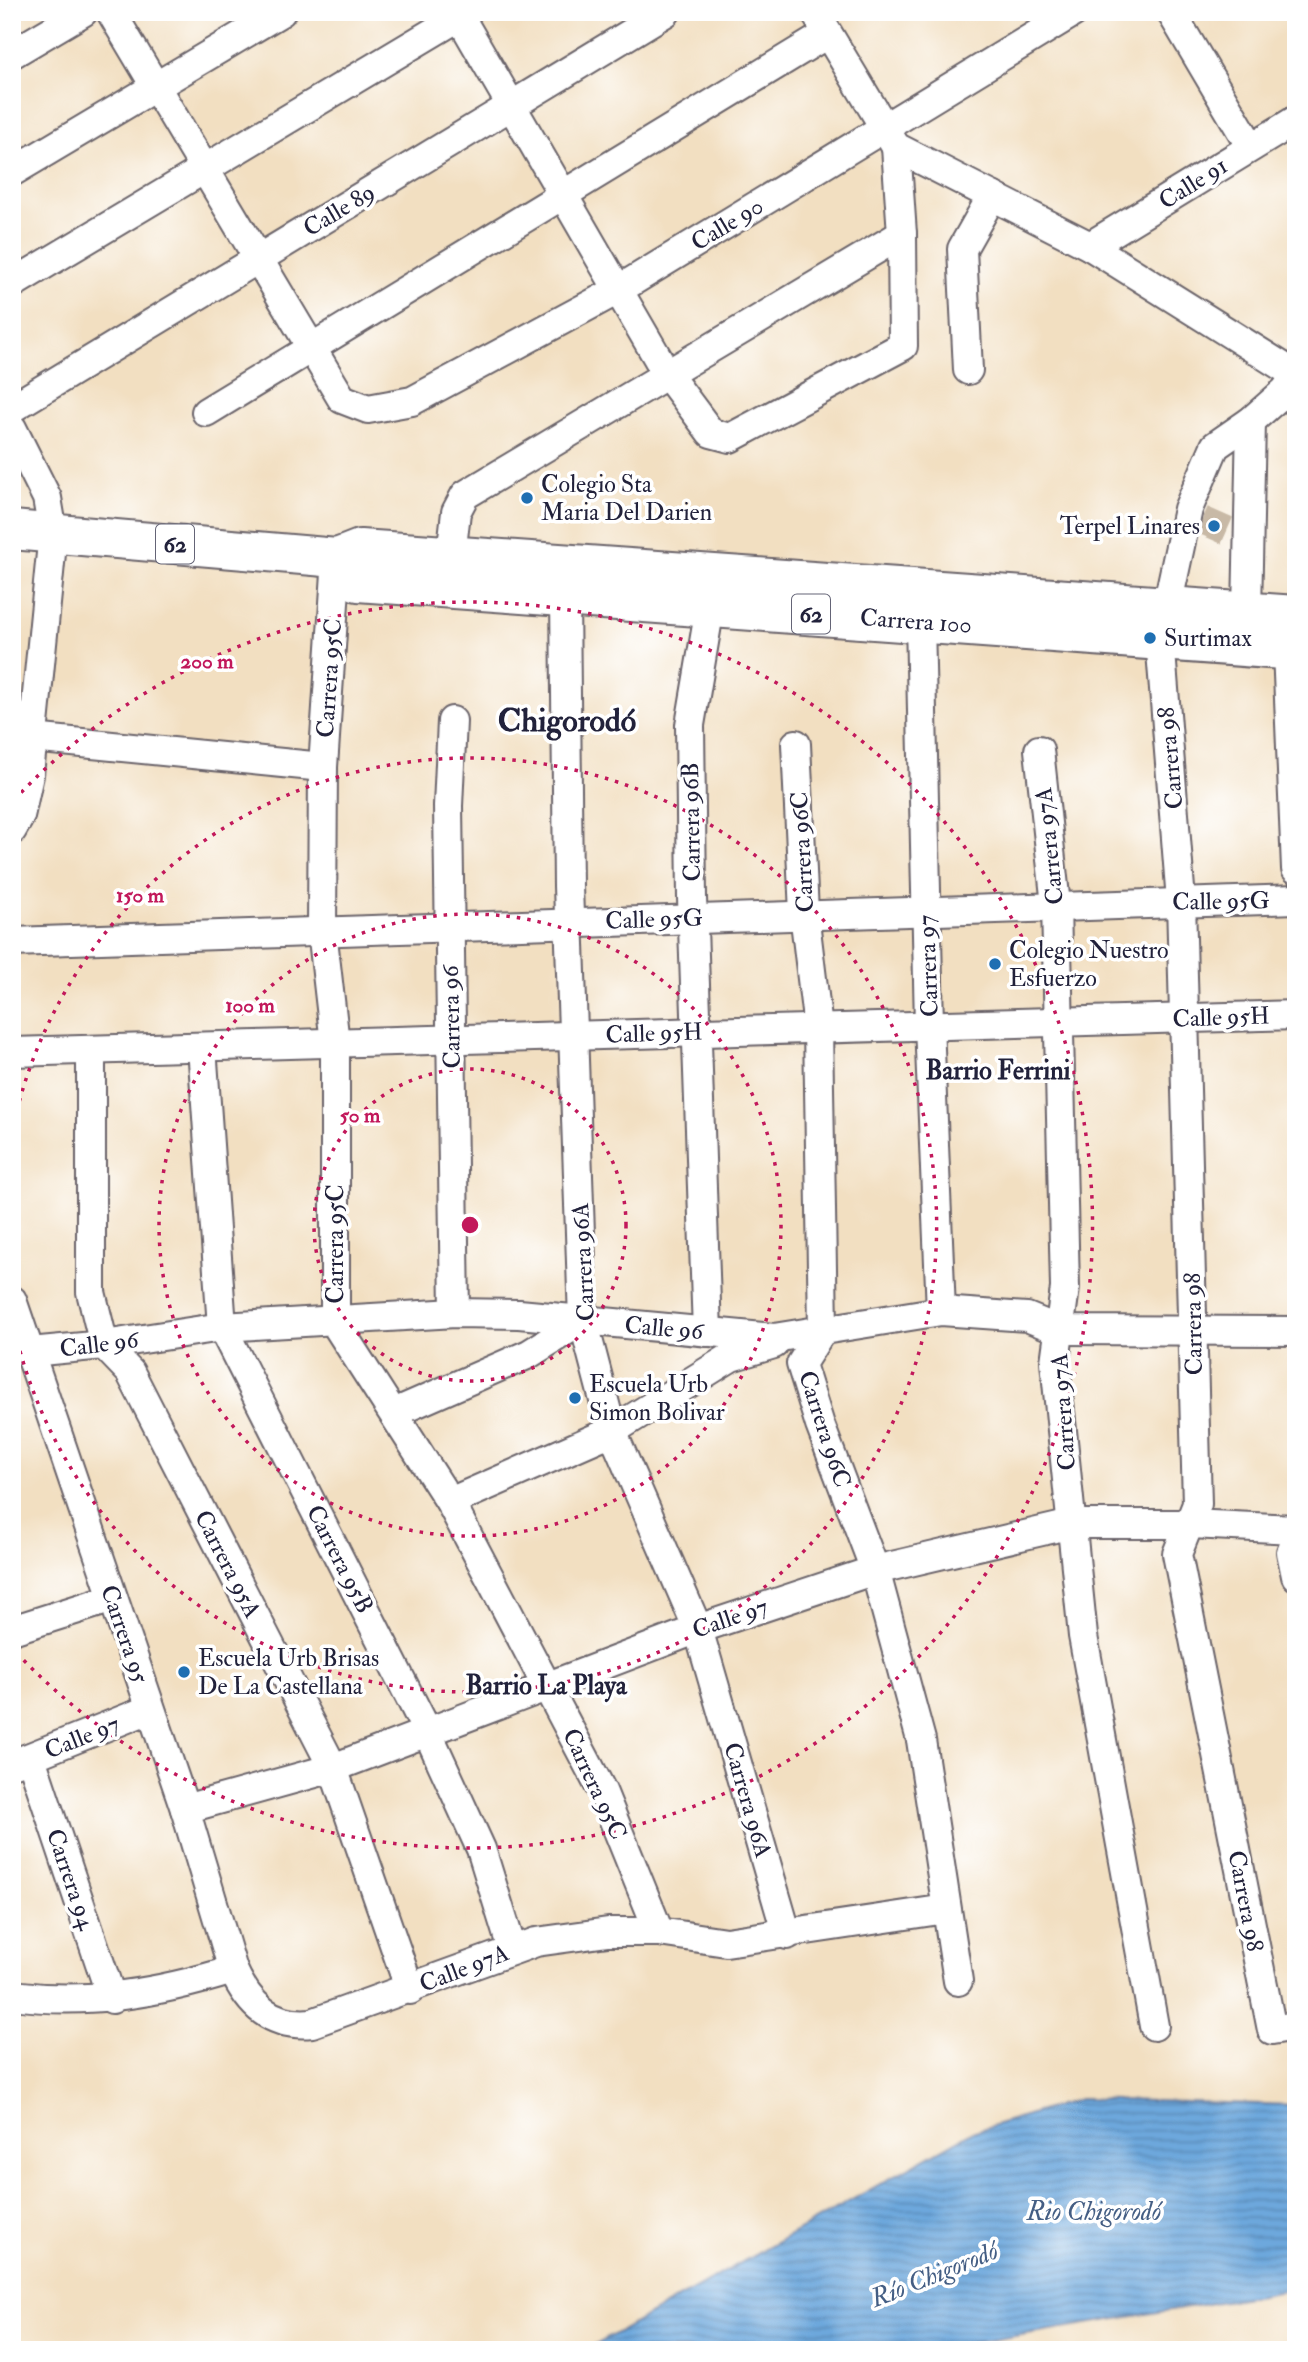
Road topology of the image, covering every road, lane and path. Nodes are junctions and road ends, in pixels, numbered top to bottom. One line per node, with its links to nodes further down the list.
1 (83, 12): 9 (street)
2 (111, 12): 10 (street)
3 (281, 12): 10 (street)
4 (666, 12): 11 (street, Calle 89)
5 (1074, 12): 13 (street, Calle 90)
6 (1171, 12): 14 (street)
7 (462, 14): 11 (street); 15 (street)
8 (821, 23): 13 (street); 17 (street)
9 (12, 54)
10 (155, 87): 15 (street); 16 (street)
11 (512, 106): 17 (street); 21 (street, Calle 89)
12 (1296, 120): 14 (street, Calle 91)
13 (890, 138): 18 (street); 19 (street); 23 (street, Calle 90)
14 (1251, 147): 20 (street, Calle 91)
15 (204, 170): 21 (street); 22 (street)
16 (12, 172)
17 (563, 195): 23 (street); 24 (street)
18 (992, 196): 20 (street); 25 (street)
19 (902, 234): 26 (street); 26 (street)
20 (1090, 246): 27 (street)
21 (257, 260): 24 (street); 28 (street, Calle 89)
22 (12, 284)
23 (618, 290): 24 (street, Calle 90); 26 (street)
24 (310, 349): 29 (street)
25 (968, 370)
26 (667, 374): 36 (street)
27 (1296, 375): 30 (street, Carrera 98)
28 (12, 408)
29 (206, 412)
30 (1251, 421): 32 (street, Carrera 98); 35 (street)
31 (12, 428): 34 (street)
32 (1205, 523): 35 (street); 42 (street, Carrera 98)
33 (12, 530): 34 (highway, Carrera 100 / 62)
34 (53, 534): 37 (highway, Carrera 100 / 62); 45 (street)
35 (1248, 555): 40 (street)
36 (451, 556): 37 (highway, Carrera 100 / 62); 42 (highway, Carrera 100 / 62)
37 (337, 558): 38 (highway, Carrera 100 / 62); 48 (street, Carrera 95C)
38 (565, 597): 39 (highway, Carrera 100 / 62); 57 (street, Carrera 96A)
39 (710, 607): 41 (highway, Carrera 100 / 62); 56 (street, Carrera 96B)
40 (1247, 612): 42 (highway, Carrera 100 / 62); 43 (highway, Carrera 100 / 62)
41 (920, 621): 42 (highway, Carrera 100 / 62); 54 (street, Carrera 97)
42 (1163, 622): 43 (highway, Carrera 100 / 62); 52 (street, Carrera 98)
43 (1293, 639): 50 (street)
44 (452, 721): 58 (street, Carrera 96)
45 (32, 738): 48 (street); 49 (street)
46 (796, 744): 55 (street, Carrera 96C)
47 (1039, 750): 53 (street, Carrera 97A)
48 (323, 767): 59 (street, Carrera 95C)
49 (12, 830)
50 (1296, 869)
51 (1296, 899): 52 (street, Calle 95G)
52 (1181, 901): 53 (street, Calle 95G); 62 (street, Carrera 98)
53 (1056, 905): 54 (street, Calle 95G); 63 (street, Carrera 97A)
54 (926, 911): 55 (street, Calle 95G); 64 (street, Carrera 97)
55 (804, 914): 56 (street, Calle 95G); 65 (street, Carrera 96C)
56 (693, 918): 57 (street, Calle 95G); 66 (street, Carrera 96B)
57 (569, 922): 58 (street, Calle 95G); 67 (street, Carrera 96A)
58 (450, 926): 59 (street, Calle 95G); 68 (street, Carrera 96)
59 (323, 930): 60 (street, Calle 95G); 69 (street, Carrera 95C)
60 (12, 942)
61 (1296, 1015): 62 (street, Calle 95H)
62 (1185, 1018): 63 (street, Calle 95H); 80 (street, Carrera 98)
63 (1059, 1022): 64 (street, Calle 95H); 81 (street, Carrera 97A)
64 (929, 1025): 65 (street, Calle 95H); 74 (street, Carrera 97)
65 (818, 1028): 66 (street, Calle 95H); 79 (street, Carrera 96C)
66 (697, 1032): 67 (street, Calle 95H); 83 (street, Carrera 96B)
67 (573, 1036): 68 (street, Calle 95H); 76 (street, Carrera 96A)
68 (452, 1039): 69 (street, Calle 95H); 75 (street, Carrera 96)
69 (335, 1043): 70 (street, Calle 95H); 77 (street, Carrera 95C)
70 (202, 1046): 71 (street, Calle 95H); 78 (street)
71 (91, 1050): 72 (street, Calle 95H); 84 (street)
72 (12, 1052)
73 (12, 1300): 85 (street, Carrera 95)
74 (941, 1311): 79 (street, Calle 96); 81 (street, Calle 96)
75 (455, 1313): 76 (street, Calle 96); 77 (street, Calle 96)
76 (583, 1320): 83 (street, Calle 96); 86 (street); 87 (street, Carrera 96A)
77 (335, 1323): 78 (street, Calle 96); 86 (street, Carrera 95C)
78 (222, 1327): 84 (street, Calle 96); 100 (street, Carrera 95B)
79 (823, 1329): 83 (street, Calle 96); 87 (street); 93 (street, Carrera 96C)
80 (1193, 1329): 81 (street, Calle 96); 82 (street, Calle 96); 90 (street, Carrera 98)
81 (1059, 1330): 89 (street, Carrera 97A)
82 (1296, 1331)
83 (707, 1332)
84 (104, 1345): 85 (street, Calle 96); 102 (street, Carrera 95A)
85 (30, 1352): 95 (street, Carrera 95)
86 (394, 1413): 88 (street, Carrera 95C)
87 (612, 1431): 88 (street); 96 (street, Carrera 96A)
88 (450, 1502): 98 (street, Carrera 95C)
89 (1072, 1524): 90 (street, Calle 97); 93 (street, Calle 97); 113 (street, Carrera 97A)
90 (1190, 1524): 91 (street, Calle 97); 114 (street, Carrera 98)
91 (1296, 1529)
92 (1296, 1540): 94 (street)
93 (875, 1570): 96 (street, Calle 97); 104 (street, Carrera 96C)
94 (1296, 1576)
95 (113, 1598): 97 (street); 99 (street, Carrera 95)
96 (698, 1629): 98 (street, Calle 97); 106 (street, Carrera 96A)
97 (12, 1630)
98 (546, 1685): 100 (street, Calle 97); 105 (street, Carrera 95C)
99 (150, 1709): 101 (street, Calle 97); 103 (street, Carrera 95)
100 (427, 1731): 102 (street, Calle 97); 107 (street, Carrera 95B)
101 (21, 1761): 112 (street, Carrera 94)
102 (333, 1768): 103 (street, Calle 97); 110 (street, Carrera 95A)
103 (185, 1810): 108 (street, Carrera 95)
104 (946, 1909): 106 (street, Calle 97A); 109 (street, Carrera 96C)
105 (659, 1932): 106 (street, Calle 97A); 107 (street, Calle 97A)
106 (788, 1935)
107 (512, 1949): 110 (street, Calle 97A)
108 (233, 1970): 110 (street, Calle 97A); 112 (street)
109 (958, 1980)
110 (410, 1990)
111 (12, 1995): 112 (street)
112 (112, 1999)
113 (1154, 2026)
114 (1284, 2028)

